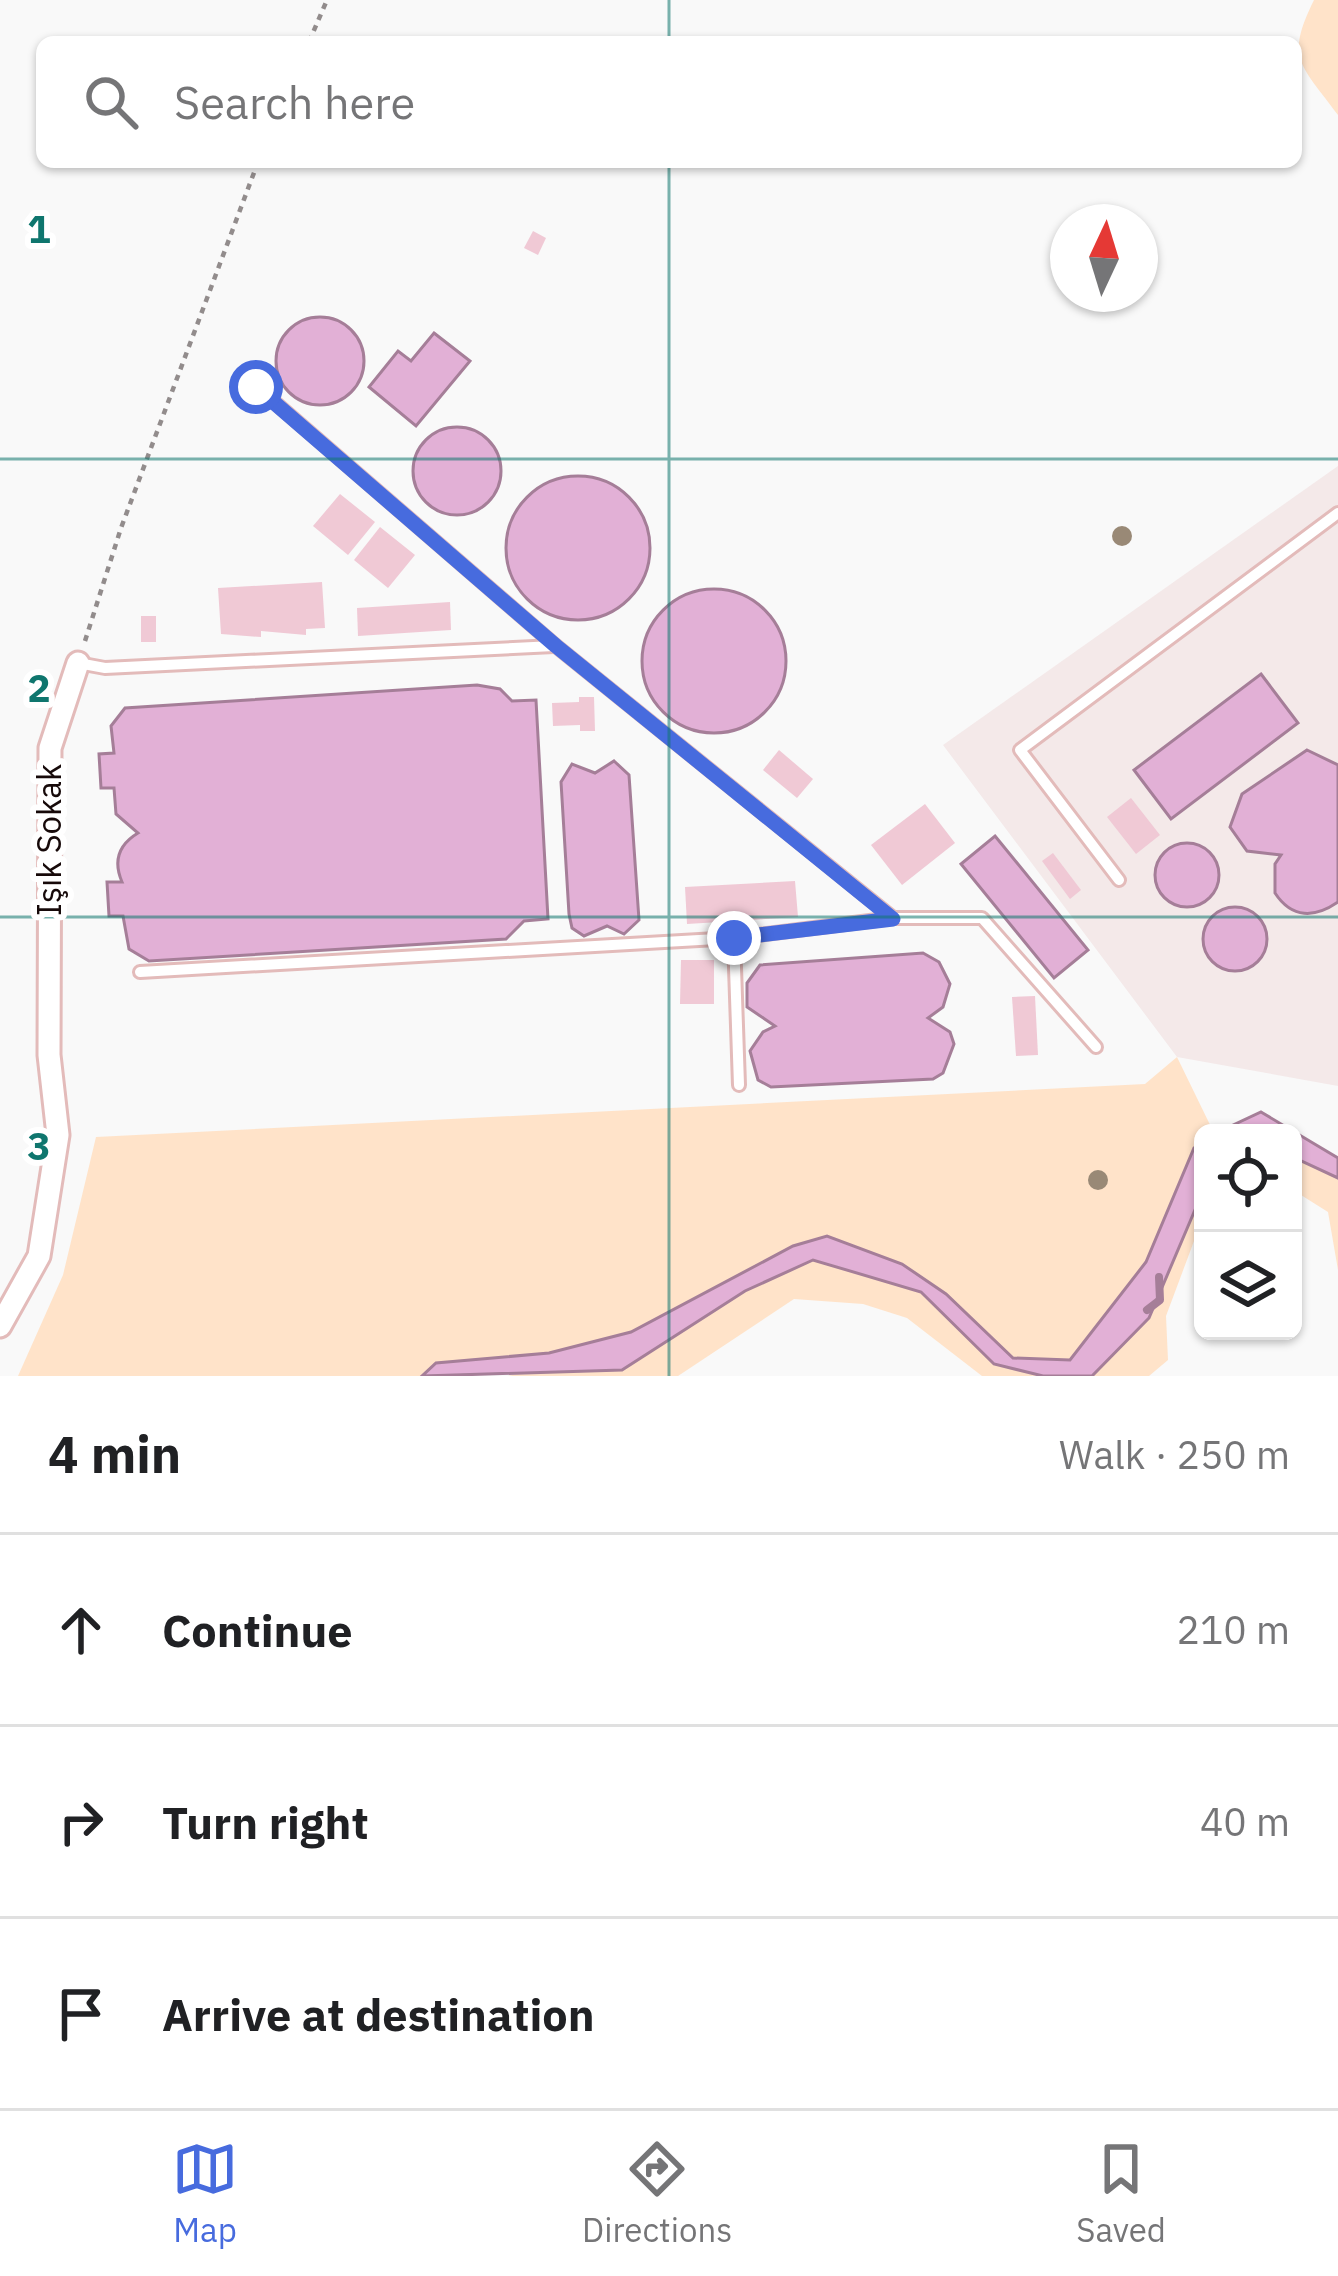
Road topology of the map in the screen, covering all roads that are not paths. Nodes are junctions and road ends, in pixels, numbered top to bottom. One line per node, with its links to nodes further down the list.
1 (256, 387): 3 (lane)
2 (1338, 513): 5 (lane)
3 (556, 646): 4 (lane); 6 (lane)
4 (78, 663): 11 (street, Işık Sokak)
5 (1119, 880)
6 (893, 919): 7 (lane); 9 (lane)
7 (734, 938): 8 (lane); 10 (lane)
8 (140, 972)
9 (1096, 1047)
10 (739, 1085)
11 (0, 1326)

